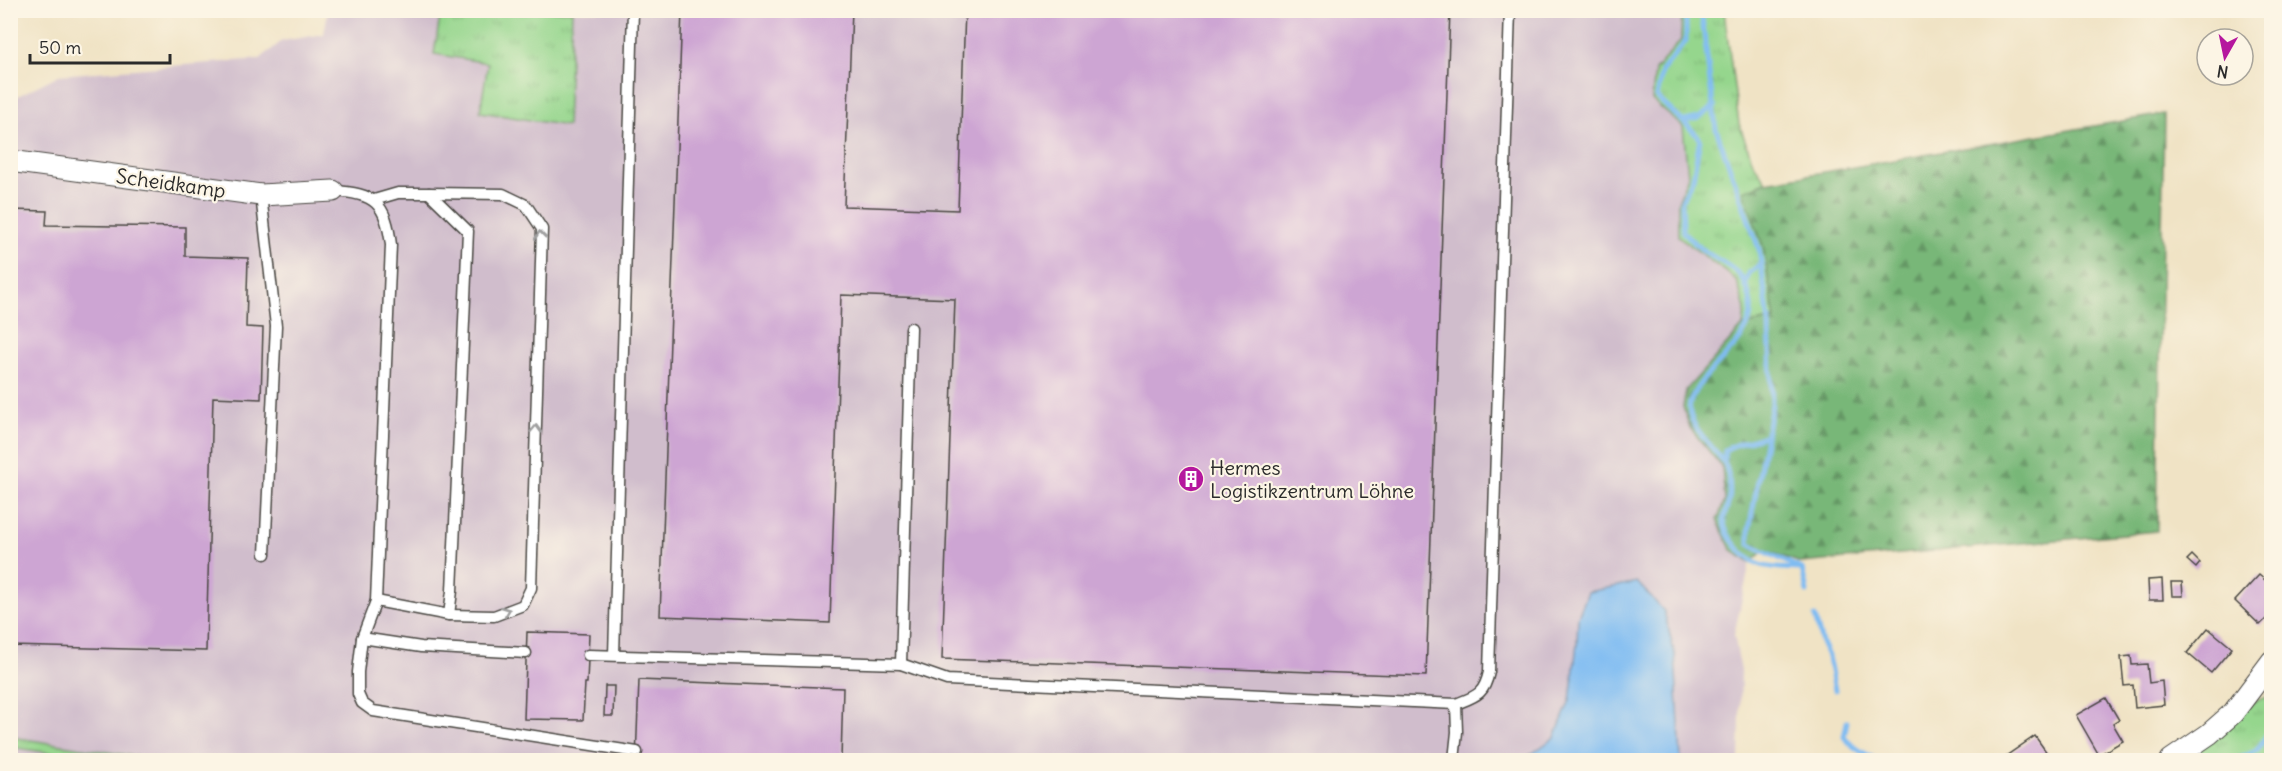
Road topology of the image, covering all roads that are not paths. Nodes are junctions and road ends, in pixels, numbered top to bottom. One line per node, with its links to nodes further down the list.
1 (633, 10): 15 (lane)
2 (1510, 10): 19 (lane)
3 (10, 161): 6 (street, Scheidkamp)
4 (333, 191): 6 (street, Scheidkamp); 7 (lane)
5 (429, 193): 7 (lane); 11 (lane); 11 (lane, one-way to 5)
6 (261, 195): 9 (lane)
7 (374, 200): 10 (lane)
8 (911, 328): 17 (lane)
9 (265, 554)
10 (376, 601): 11 (lane); 12 (lane)
11 (449, 615)
12 (362, 638): 13 (lane); 20 (lane)
13 (526, 653)
14 (588, 655): 15 (lane)
15 (614, 655): 17 (lane)
16 (2271, 661): 18 (street)
17 (901, 664): 19 (lane)
18 (2264, 688): 22 (street)
19 (1456, 704): 21 (lane)
20 (637, 752)
21 (1454, 760)
22 (2171, 760)

